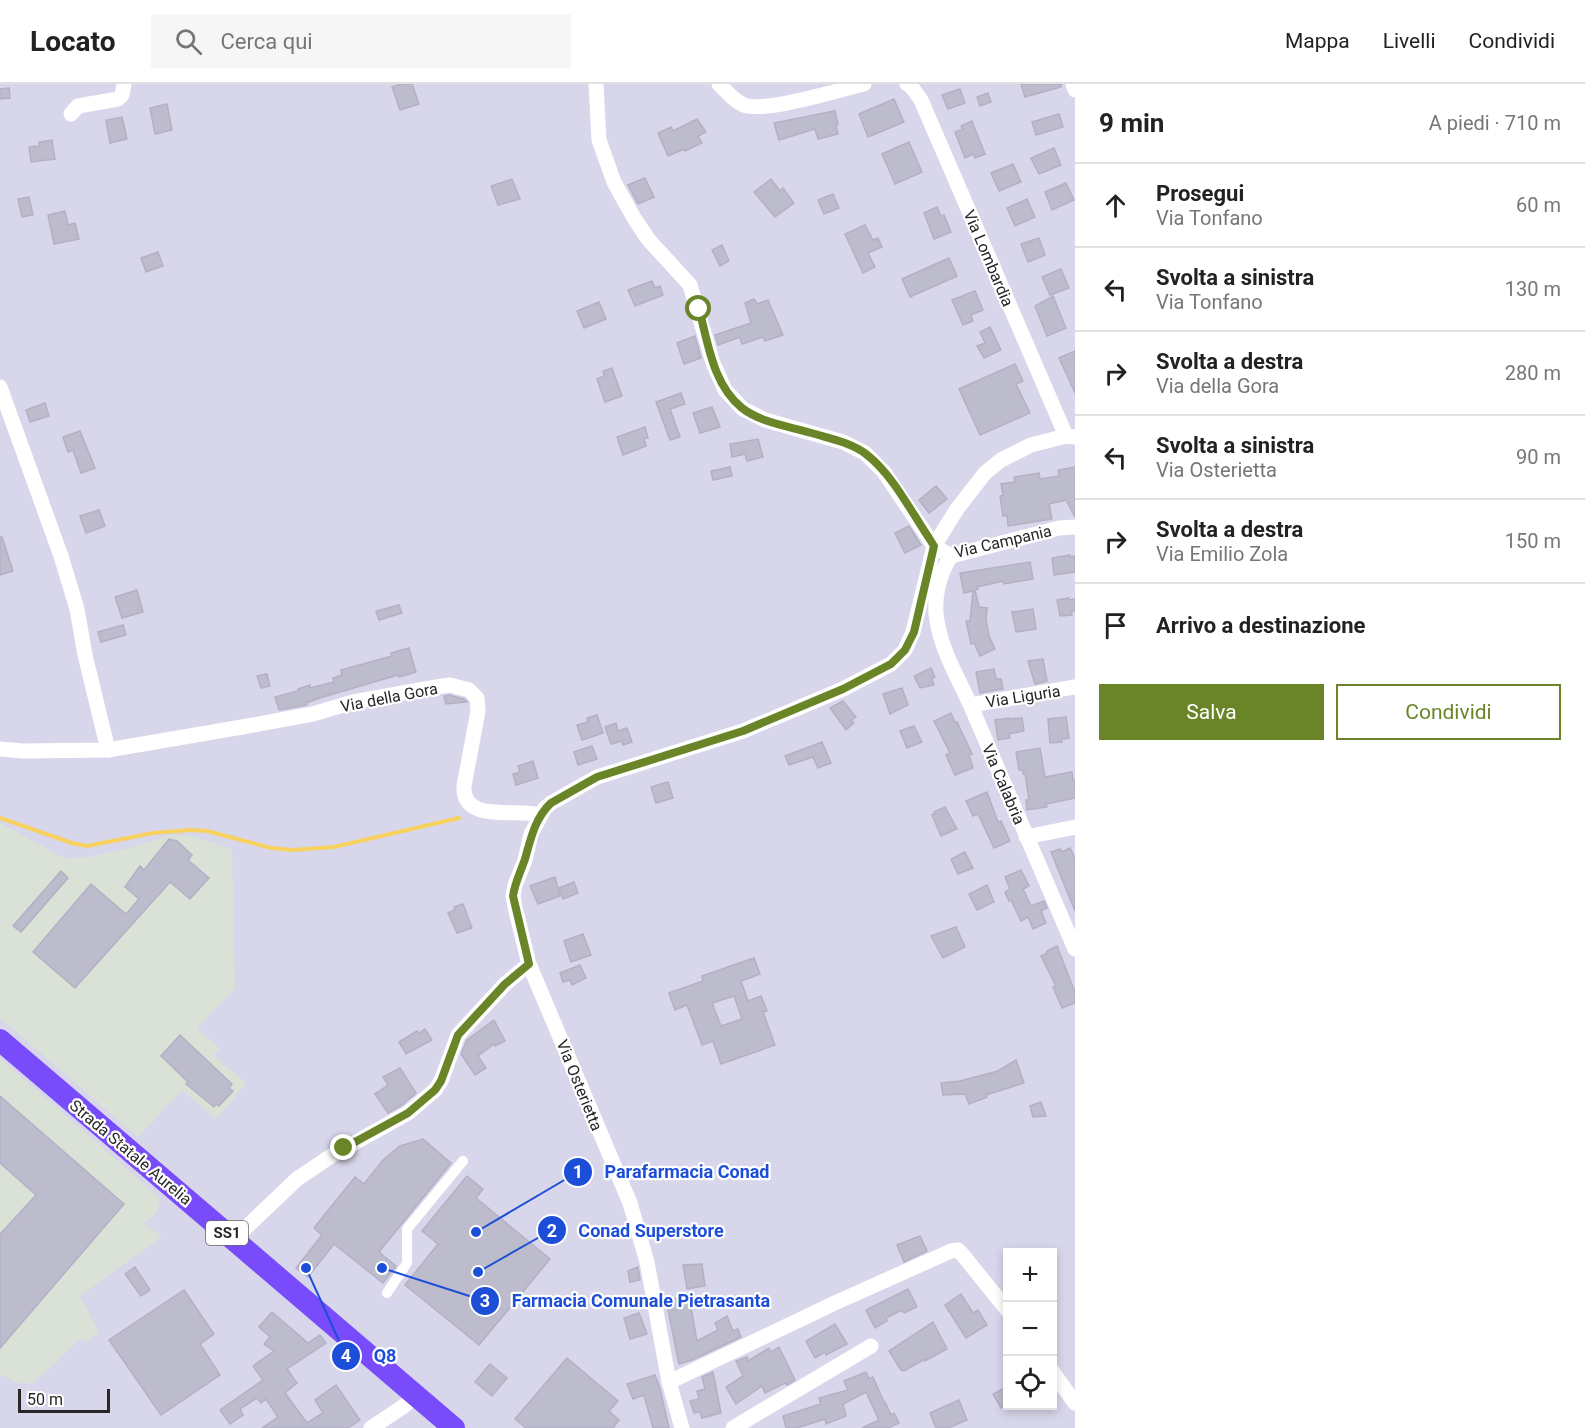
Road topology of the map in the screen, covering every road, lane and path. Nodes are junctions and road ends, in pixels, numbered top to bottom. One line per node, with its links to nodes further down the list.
1 (124, 84): 8 (street)
2 (596, 84): 12 (street)
3 (719, 84): 4 (street)
4 (864, 84)
5 (1073, 84): 7 (street)
6 (910, 85): 10 (street, Via Lombardia)
7 (1075, 90)
8 (71, 114)
9 (0, 387): 19 (street)
10 (1071, 437): 12 (street)
11 (1075, 527): 13 (street, Via Campania)
12 (934, 546): 13 (street, Via Campania); 14 (street)
13 (951, 556): 15 (street, Via Calabria)
14 (917, 617): 15 (street); 20 (street)
15 (936, 619): 17 (street, Via Calabria)
16 (1075, 687): 17 (street, Via Liguria)
17 (971, 705): 22 (street, Via Calabria)
18 (0, 749): 19 (street, Via della Gora)
19 (108, 750): 20 (street, Via della Gora)
20 (541, 816): 24 (street, Via Osterietta)
21 (1075, 827): 22 (street)
22 (1026, 837): 23 (street, Via Calabria)
23 (1075, 949)
24 (529, 964): 27 (street); 32 (street, Via Osterietta)
25 (0, 1040): 27 (main road, Strada Statale Aurelia / SS1)
26 (463, 1161): 28 (street)
27 (234, 1239): 33 (main road, Strada Statale Aurelia / SS1)
28 (387, 1293)
29 (1003, 1305): 32 (street)
30 (871, 1346): 38 (street)
31 (1057, 1377): 34 (street)
32 (669, 1382): 37 (street, Via Osterietta)
33 (416, 1395): 35 (street); 36 (main road, Strada Statale Aurelia / SS1)
34 (1075, 1403)
35 (371, 1428)
36 (454, 1428)
37 (682, 1428)
38 (733, 1428)

